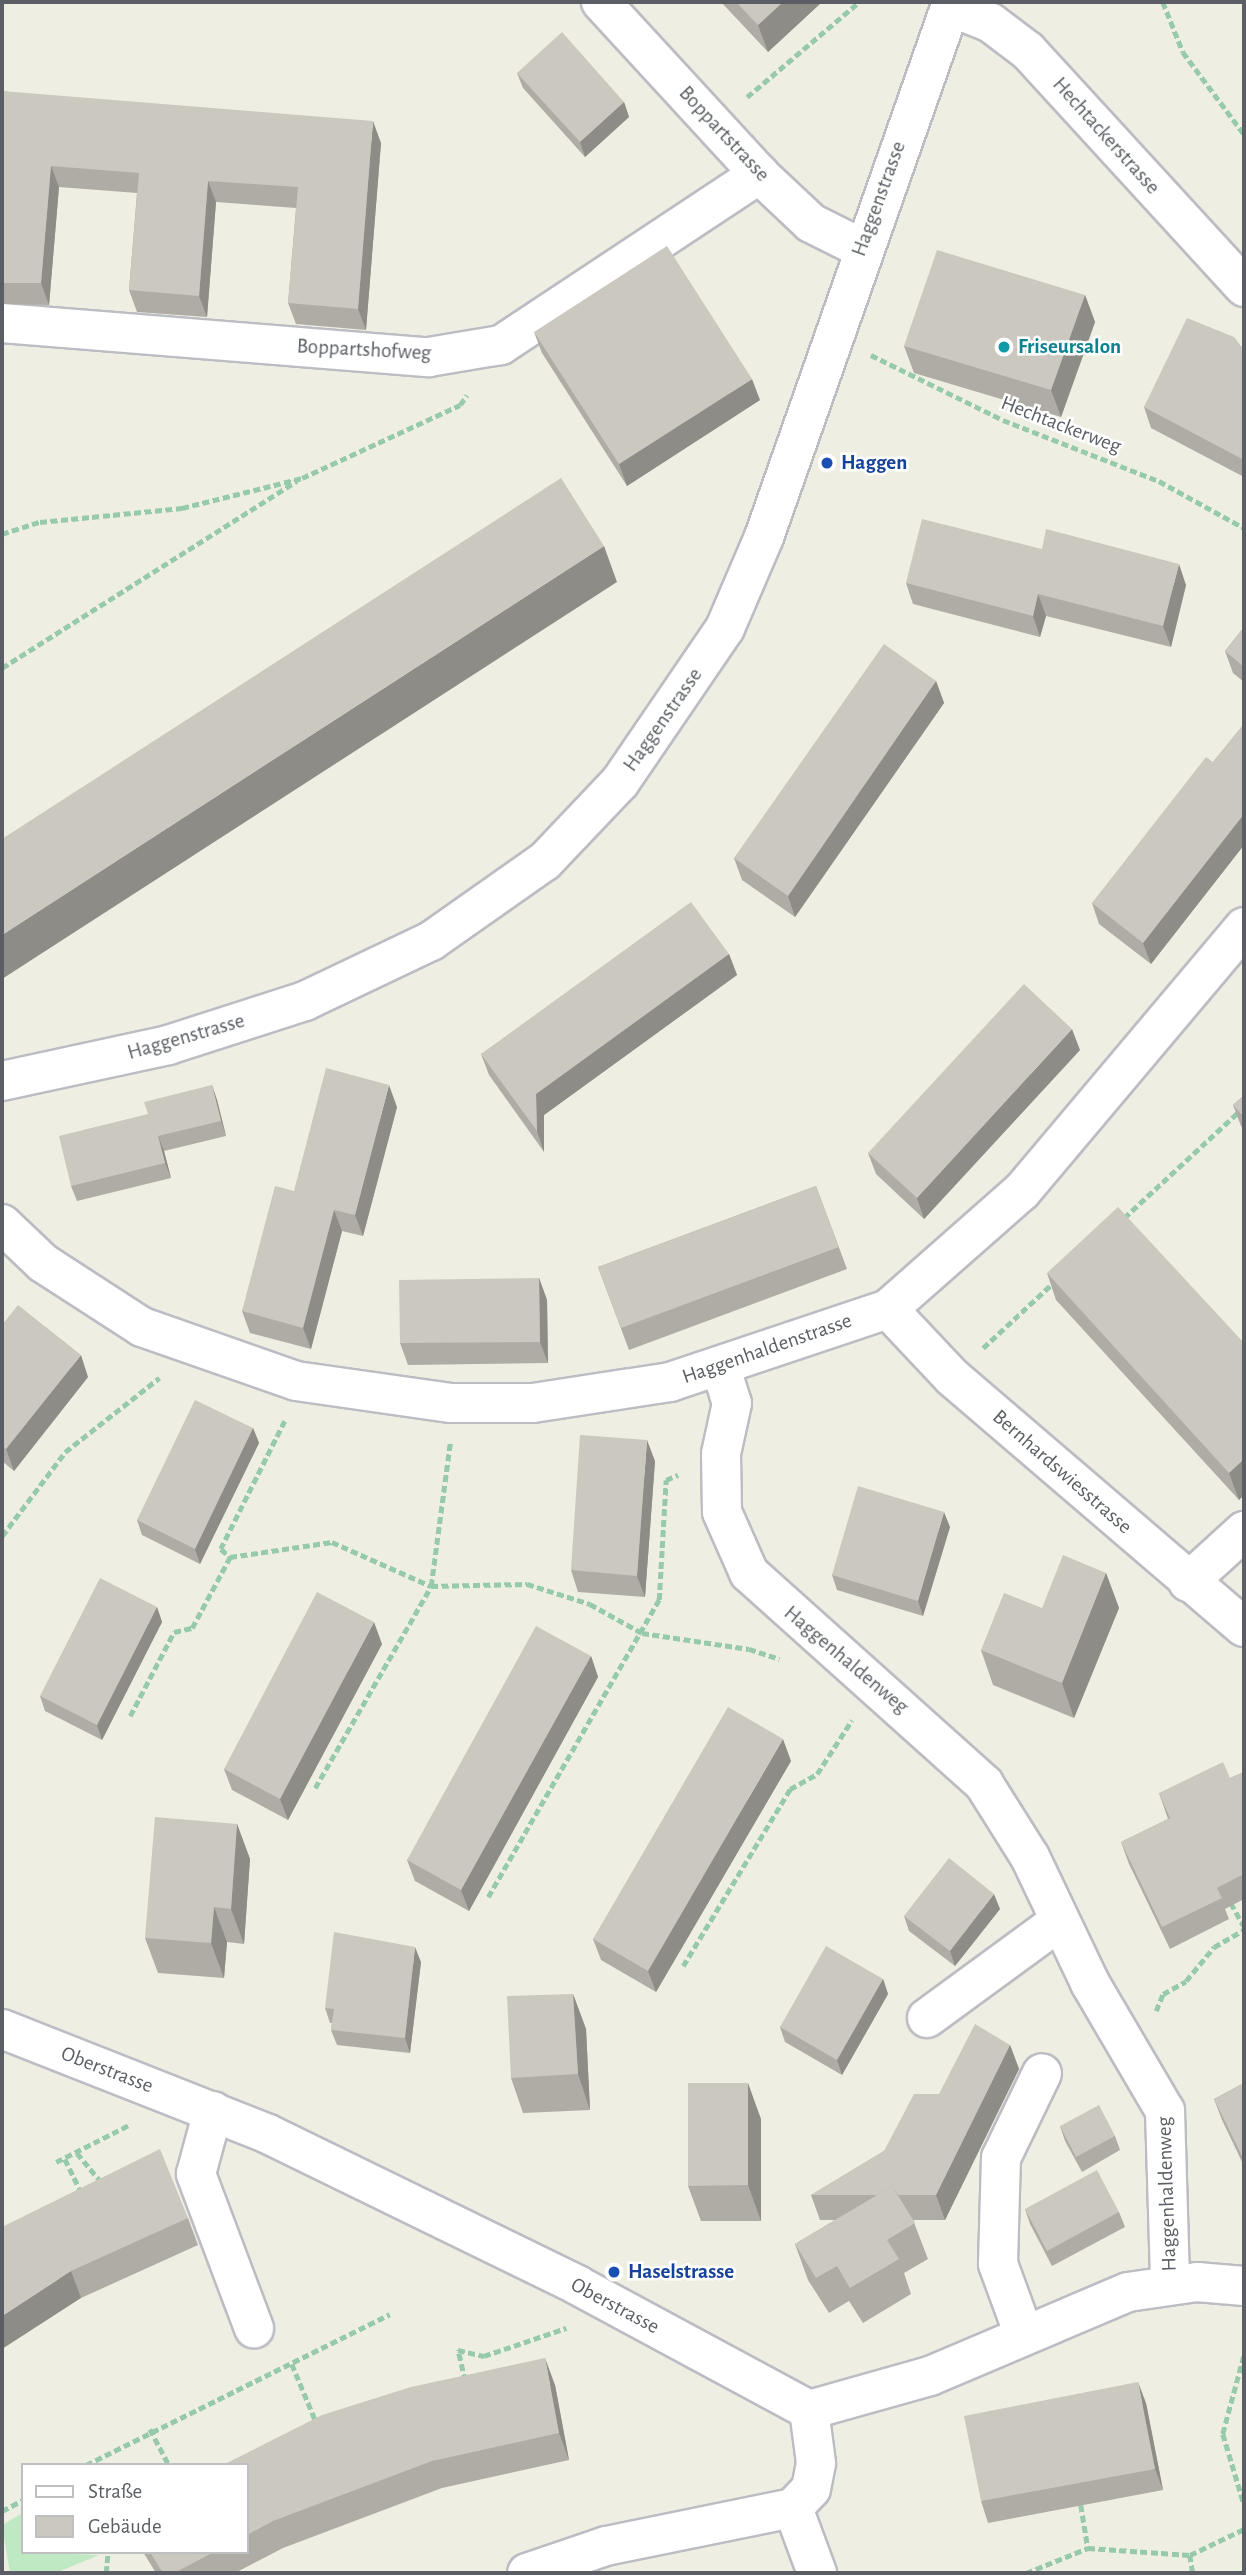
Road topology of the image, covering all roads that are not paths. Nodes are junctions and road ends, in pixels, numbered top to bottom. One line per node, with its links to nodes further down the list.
1 (601, 2): 3 (street, Boppartstrasse)
2 (951, 4): 4 (street, Haggenstrasse); 5 (street, Hechtackerstrasse)
3 (759, 174): 4 (street, Boppartstrasse); 6 (street, Boppartshofweg)
4 (861, 248): 8 (street, Haggenstrasse)
5 (1244, 287)
6 (2, 323)
7 (1244, 927): 10 (street, Haggenhaldenstrasse)
8 (2, 1081)
9 (2, 1224): 11 (street, Haggenhaldenstrasse)
10 (888, 1309): 11 (street, Haggenhaldenstrasse); 13 (street, Bernhardswiesstrasse)
11 (721, 1368): 15 (street, Haggenhaldenweg)
12 (1244, 1531): 13 (street)
13 (1188, 1582): 14 (street, Bernhardswiesstrasse)
14 (1244, 1627)
15 (1058, 1922): 16 (street); 20 (street, Haggenhaldenweg)
16 (927, 2018)
17 (2, 2029): 19 (street, Oberstrasse)
18 (1042, 2073): 23 (street)
19 (213, 2110): 22 (street); 24 (street, Oberstrasse)
20 (1170, 2284): 21 (street); 23 (street)
21 (1244, 2286)
22 (254, 2328)
23 (1024, 2335): 24 (street)
24 (809, 2410): 25 (street)
25 (793, 2508): 26 (street); 27 (street)
26 (527, 2573)
27 (817, 2573)

